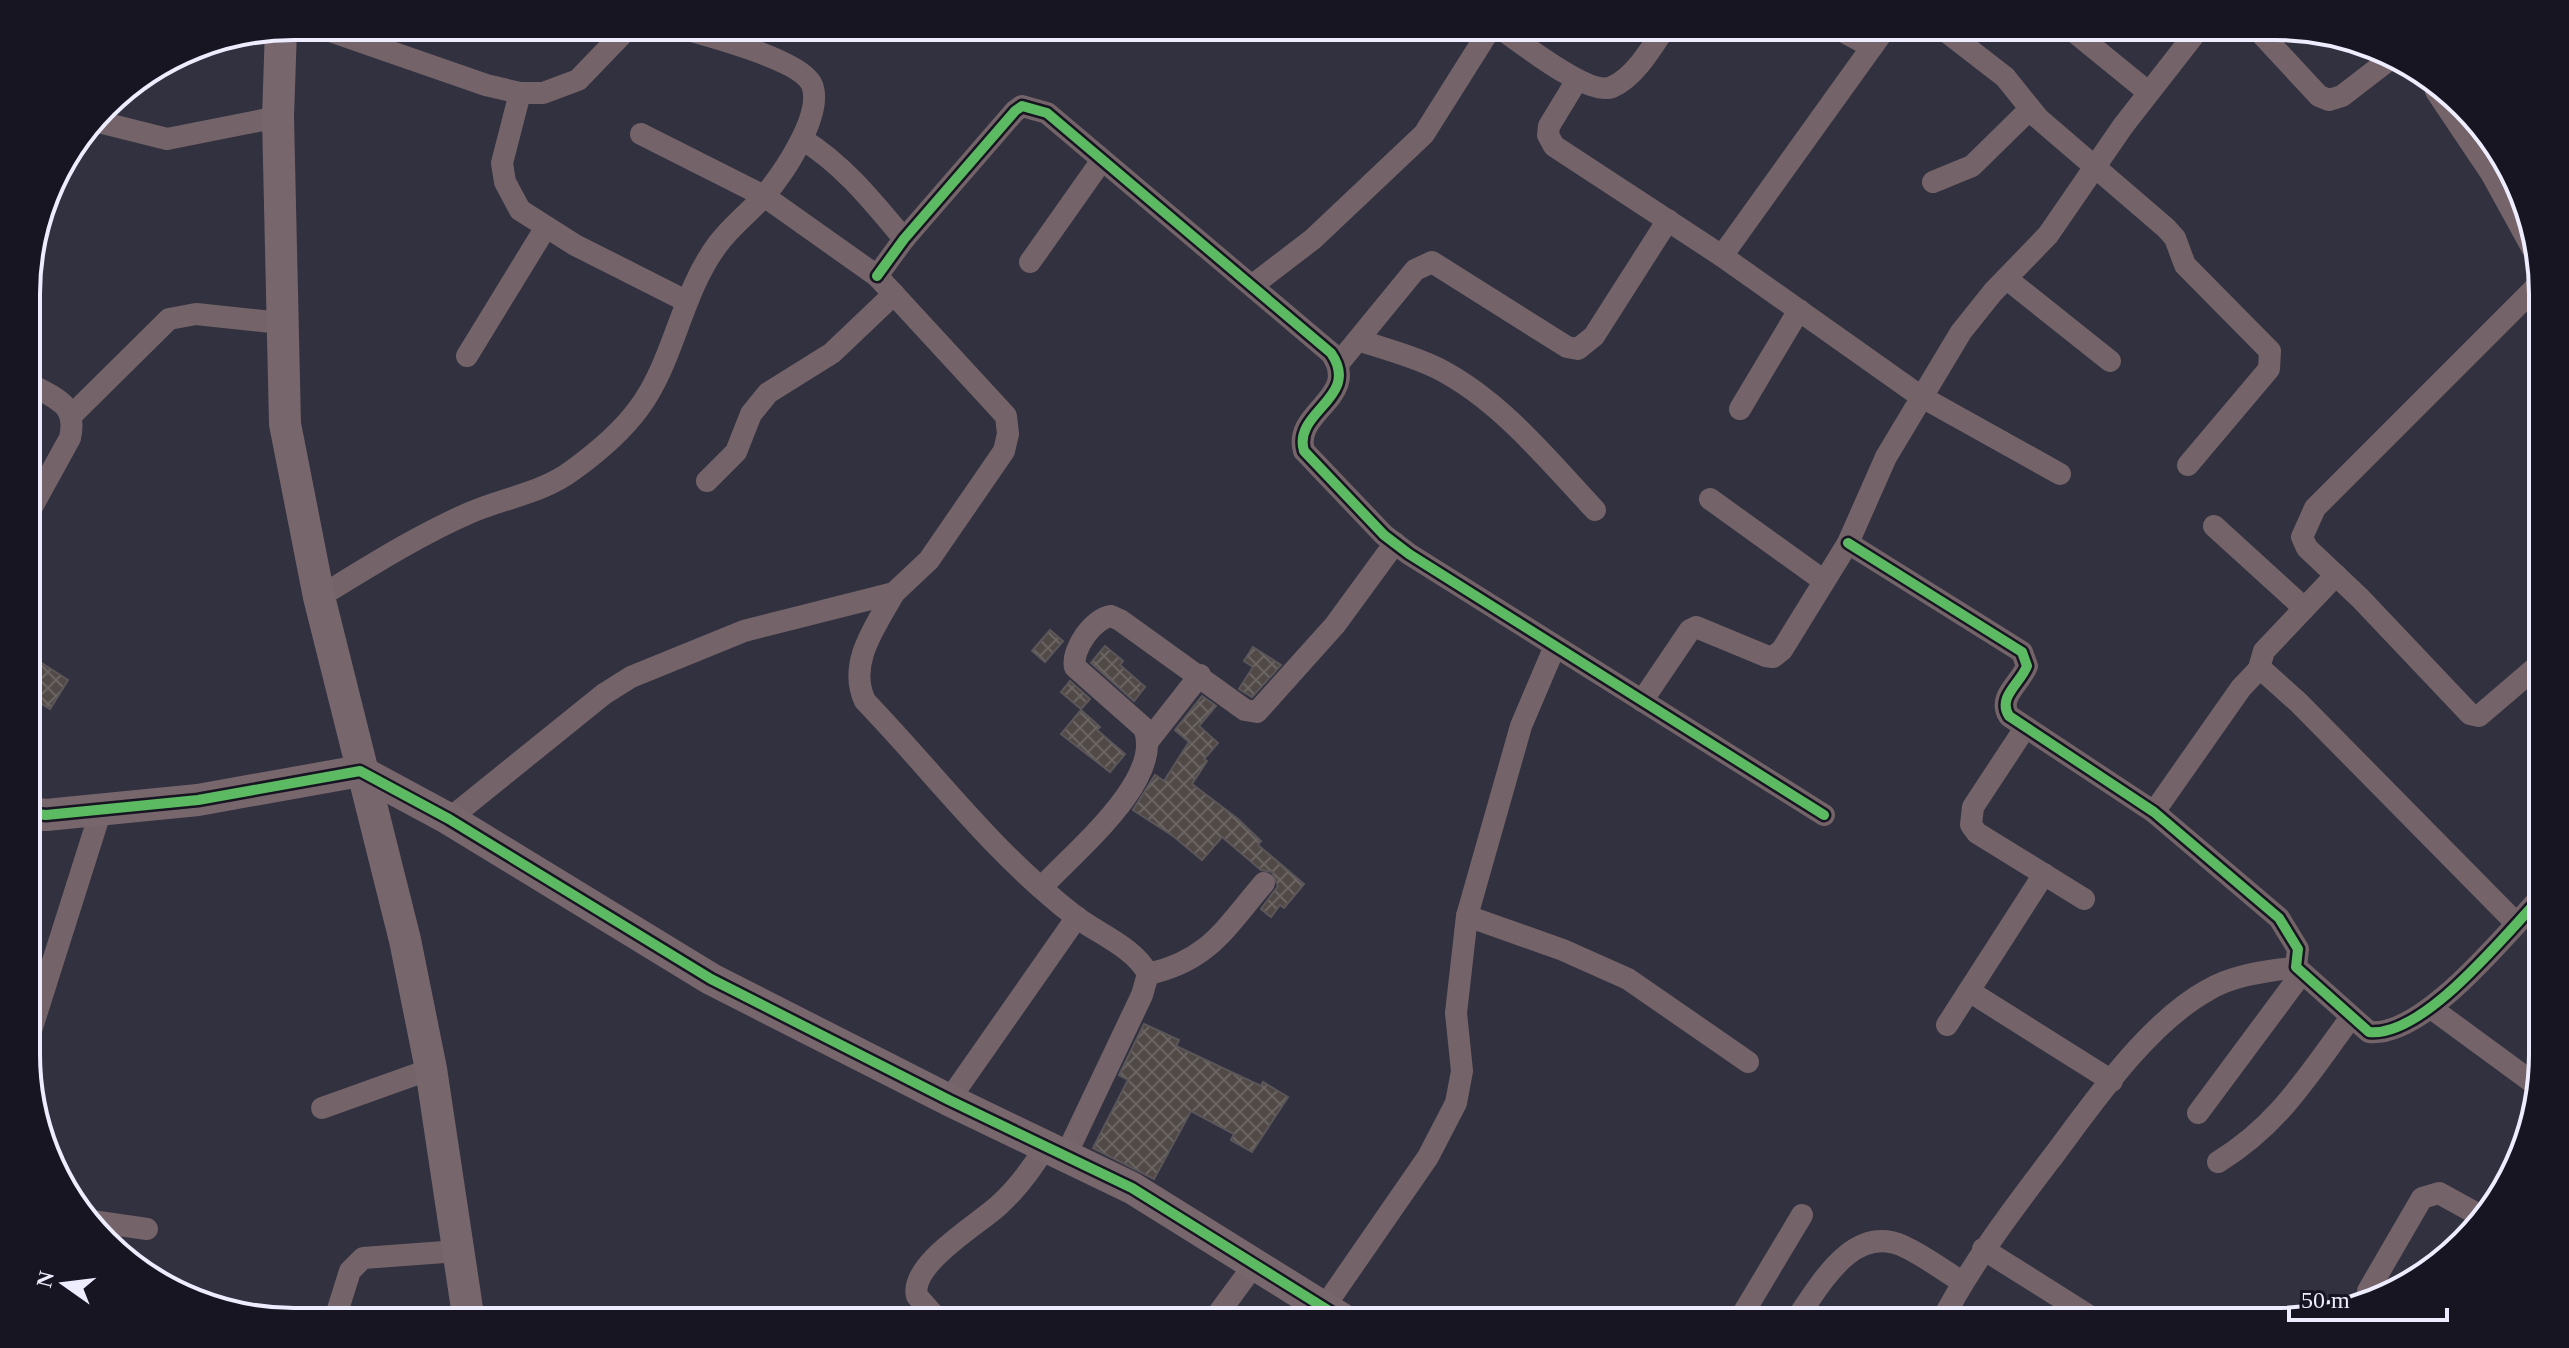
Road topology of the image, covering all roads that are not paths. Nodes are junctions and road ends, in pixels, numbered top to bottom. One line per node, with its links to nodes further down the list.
1 (1486, 40): 37 (street)
2 (1517, 40): 16 (street)
3 (1655, 40): 16 (street)
4 (1859, 40): 14 (street)
5 (1877, 40): 14 (street)
6 (1957, 40): 20 (street)
7 (2084, 40): 17 (street)
8 (2190, 40): 17 (street)
9 (2267, 40): 15 (street)
10 (281, 41): 21 (street)
11 (359, 41): 18 (street)
12 (616, 41): 18 (street)
13 (748, 41): 24 (street)
14 (1872, 47): 33 (street)
15 (2383, 64)
16 (1577, 80): 29 (street)
17 (2148, 92): 26 (street)
18 (520, 93): 31 (street)
19 (2446, 106): 30 (street)
20 (2030, 109): 26 (street); 27 (street)
21 (278, 117): 22 (street); 42 (street)
22 (105, 124)
23 (641, 134): 28 (street)
24 (802, 139): 28 (street); 32 (street)
25 (1102, 160): 32 (street); 34 (street); 37 (street)
26 (2096, 167): 36 (street); 51 (street)
27 (1933, 182)
28 (764, 196): 35 (street); 40 (street)
29 (1668, 220): 33 (street); 43 (street)
30 (2518, 223)
31 (546, 227): 40 (street); 44 (street)
32 (904, 239): 35 (street)
33 (1722, 256): 41 (street)
34 (1030, 262)
35 (877, 276): 38 (street)
36 (2007, 279): 45 (street); 48 (street)
37 (1253, 285): 46 (street)
38 (894, 294): 53 (street); 62 (street)
39 (2529, 294): 60 (street)
40 (686, 301): 63 (street)
41 (1799, 310): 48 (street); 49 (street)
42 (281, 323): 50 (street); 63 (street)
43 (1358, 340): 46 (street); 56 (street)
44 (467, 356)
45 (2110, 361)
46 (1338, 364): 58 (street)
47 (41, 391): 50 (street)
48 (1920, 396): 52 (street); 59 (street)
49 (1740, 409)
50 (73, 414): 54 (street)
51 (2188, 465)
52 (2060, 474)
53 (707, 481)
54 (41, 491)
55 (1710, 499): 61 (street)
56 (1595, 510)
57 (2214, 526): 64 (street)
58 (1395, 543): 65 (street); 68 (street)
59 (1848, 543): 61 (street); 70 (street)
60 (2336, 575): 64 (street); 67 (street)
61 (1824, 581): 69 (street)
62 (894, 593): 77 (street); 80 (street)
63 (319, 597): 72 (street)
64 (2304, 608): 66 (street)
65 (1555, 646): 69 (street); 83 (street)
66 (2259, 668): 75 (street); 85 (street)
67 (2529, 672)
68 (1200, 675): 71 (street); 71 (street)
69 (1642, 701): 76 (street)
70 (2025, 728): 75 (street); 78 (street)
71 (1149, 740): 80 (street)
72 (360, 771): 73 (street); 77 (street); 94 (street)
73 (101, 810): 74 (street); 89 (street)
74 (40, 812)
75 (2154, 812): 86 (street)
76 (1824, 815)
77 (449, 819): 97 (street)
78 (2044, 874): 81 (street); 88 (street)
79 (1264, 883): 87 (street)
80 (1041, 888): 84 (street)
81 (2084, 899)
82 (2529, 910): 85 (street)
83 (1467, 916): 93 (street); 112 (street)
84 (1077, 917): 87 (street); 97 (street)
85 (2516, 923): 90 (street)
86 (2299, 970): 91 (street); 96 (street); 99 (street)
87 (1148, 974): 100 (street)
88 (1969, 991): 92 (street); 96 (street)
89 (40, 1002)
90 (2431, 1008): 91 (street); 95 (street)
91 (2350, 1019): 101 (street)
92 (1947, 1025)
93 (1748, 1062)
94 (431, 1069): 98 (street); 107 (street)
95 (2527, 1078)
96 (2112, 1081): 106 (street)
97 (949, 1100): 100 (street)
98 (322, 1108)
99 (2198, 1113)
100 (1056, 1151): 108 (street); 119 (street)
101 (2218, 1162)
102 (2473, 1212): 110 (street)
103 (1802, 1215): 113 (street)
104 (104, 1223): 105 (street)
105 (147, 1229)
106 (1983, 1249): 109 (street); 116 (street)
107 (458, 1251): 117 (street); 118 (street)
108 (1254, 1265): 111 (street); 120 (street)
109 (1962, 1282): 114 (street); 115 (street)
110 (2368, 1291)
111 (1325, 1307)
112 (1340, 1307)
113 (1747, 1307)
114 (1805, 1307)
115 (1949, 1307)
116 (2075, 1307)
117 (338, 1308)
118 (467, 1308)
119 (927, 1308)
120 (1223, 1308)

